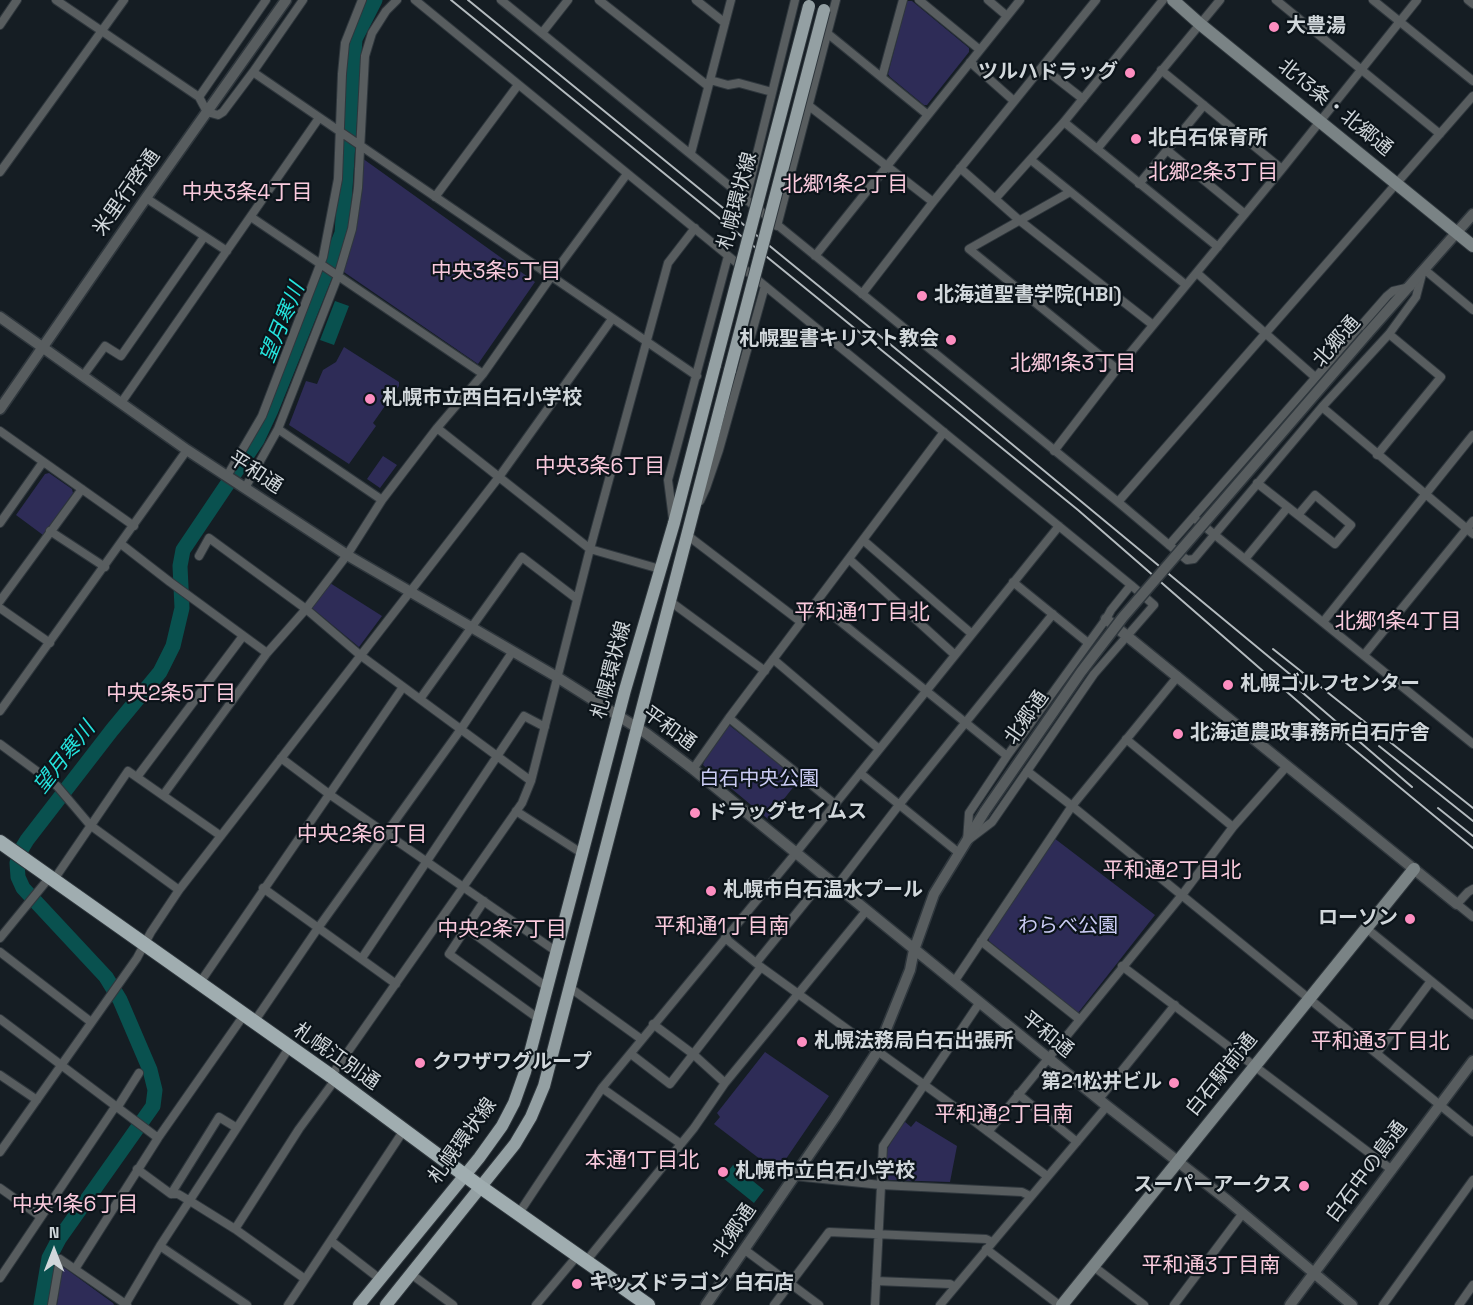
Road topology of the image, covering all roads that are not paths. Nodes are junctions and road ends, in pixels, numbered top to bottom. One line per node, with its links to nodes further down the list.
1 (17, 0): 36 (street)
2 (56, 0): 37 (street)
3 (124, 0): 37 (street)
4 (266, 0): 52 (street)
5 (286, 0): 57 (street, 米里行啓通)
6 (303, 0): 45 (street)
7 (362, 0): 62 (street)
8 (397, 0): 64 (street)
9 (415, 0): 49 (street)
10 (501, 0): 38 (street)
11 (568, 0): 38 (street)
12 (599, 0): 48 (street)
13 (696, 0): 34 (street)
14 (731, 0): 34 (street)
15 (836, 0): 39 (street)
16 (903, 0): 46 (street)
17 (919, 0): 40 (street)
18 (988, 0): 32 (street)
19 (1020, 0): 32 (street)
20 (1096, 0): 42 (street)
21 (1163, 0): 53 (street)
22 (1173, 0): 35 (main road, 北13条・北郷通)
23 (1220, 0): 35 (street)
24 (1276, 0): 43 (street)
25 (1373, 0): 33 (street)
26 (1417, 0): 33 (street)
27 (1468, 0): 30 (street)
28 (793, 1): 50 (street)
29 (810, 3): 142 (main road, 札幌環状線, bridge)
30 (1473, 4)
31 (825, 5): 140 (main road, 札幌環状線, bridge)
32 (1007, 16): 40 (street)
33 (1399, 21): 43 (street); 47 (street)
34 (726, 23): 48 (street)
35 (1200, 24): 44 (street); 60 (main road, 北13条・北郷通)
36 (0, 25)
37 (102, 31): 52 (street); 72 (street)
38 (542, 33): 67 (street)
39 (827, 33): 46 (street); 55 (street)
40 (980, 50): 41 (street)
41 (970, 62): 54 (street); 58 (street)
42 (1042, 67): 53 (street); 54 (street)
43 (1360, 69): 60 (street); 63 (street)
44 (1161, 70): 56 (street); 65 (street)
45 (253, 72): 57 (street); 59 (street)
46 (882, 77): 58 (street)
47 (1473, 81)
48 (709, 83): 50 (street); 67 (street)
49 (519, 85): 73 (street); 77 (street)
50 (772, 92): 79 (street)
51 (1473, 96): 63 (street)
52 (199, 97): 57 (street)
53 (1083, 99): 61 (street)
54 (1014, 101): 70 (street)
55 (808, 105): 69 (street); 86 (street)
56 (1204, 105): 66 (street); 71 (street)
57 (207, 112): 78 (street, 米里行啓通)
58 (928, 115): 69 (street)
59 (319, 118): 62 (street); 84 (street)
60 (1320, 120): 71 (street); 75 (main road, 北13条・北郷通)
61 (1064, 122): 65 (street); 68 (street)
62 (342, 134): 64 (street); 95 (street)
63 (1440, 134): 75 (street)
64 (358, 145): 77 (street); 98 (street)
65 (1096, 149): 74 (street)
66 (1167, 150): 74 (street); 82 (street)
67 (691, 153): 79 (street)
68 (1031, 160): 76 (street); 80 (street)
69 (887, 167): 81 (street); 94 (street)
70 (960, 168): 80 (street); 81 (street)
71 (1282, 169): 82 (street)
72 (0, 172)
73 (627, 174): 87 (street); 99 (street)
74 (1139, 184): 91 (street)
75 (1397, 184): 88 (main road, 北13条・北郷通); 108 (street)
76 (1070, 192): 85 (street); 100 (street)
77 (435, 197): 99 (street)
78 (146, 198): 89 (street); 111 (street, 米里行啓通)
79 (746, 198): 86 (street)
80 (994, 199): 85 (street)
81 (933, 202): 103 (street)
82 (1245, 214): 91 (street)
83 (1473, 214): 88 (street, 北郷通)
84 (251, 217): 92 (street); 95 (street)
85 (1019, 220): 107 (street); 112 (street)
86 (777, 226): 94 (street)
87 (695, 228): 93 (street); 110 (street)
88 (1456, 232): 90 (main road, 北13条・北郷通); 96 (street, 北郷通)
89 (204, 237): 92 (street); 114 (street)
90 (1473, 246)
91 (1218, 247): 97 (street)
92 (227, 251): 117 (street)
93 (728, 256): 101 (street); 115 (street)
94 (815, 256): 103 (street)
95 (322, 265): 98 (street); 129 (street)
96 (1423, 272): 102 (street, 北郷通); 104 (street); 109 (street)
97 (1197, 273): 100 (street); 108 (street)
98 (336, 274): 113 (street); 121 (street)
99 (551, 277): 106 (street); 113 (street)
100 (1186, 285): 107 (street)
101 (765, 286): 123 (street); 140 (street)
102 (1410, 287): 116 (street); 221 (street, 北郷通, bridge)
103 (862, 294): 126 (street)
104 (1473, 310)
105 (0, 317): 111 (street, 平和通)
106 (612, 319): 110 (street); 130 (street)
107 (1153, 325): 112 (street)
108 (1266, 334): 116 (street); 136 (street)
109 (1389, 334): 118 (street); 127 (street)
110 (646, 343): 115 (street); 153 (street)
111 (42, 347): 114 (street, 平和通); 119 (street, 米里行啓通)
112 (1117, 369): 126 (street)
113 (483, 374): 120 (street)
114 (83, 376): 117 (street, 平和通)
115 (697, 376): 142 (street)
116 (1315, 377): 139 (street)
117 (122, 403): 125 (street, 平和通)
118 (1322, 407): 127 (street); 131 (street)
119 (0, 409)
120 (437, 428): 130 (street); 135 (street)
121 (278, 429): 132 (street); 135 (street)
122 (0, 431): 128 (street)
123 (944, 432): 145 (street); 150 (street)
124 (1473, 435): 134 (street)
125 (187, 450): 129 (street, 平和通); 144 (street)
126 (1054, 451): 136 (street)
127 (1377, 455): 134 (street)
128 (46, 464): 133 (street); 143 (street)
129 (228, 477): 132 (street, 平和通)
130 (499, 477): 153 (street); 162 (street)
131 (1257, 483): 137 (street); 148 (street)
132 (243, 487): 154 (street, 平和通)
133 (81, 489): 144 (street); 146 (street)
134 (1425, 494): 147 (street); 172 (street)
135 (382, 500): 154 (street)
136 (1118, 502): 152 (street)
137 (1288, 507): 138 (street); 157 (street)
138 (1298, 515): 138 (street)
139 (1194, 518): 148 (street); 152 (street)
140 (691, 519): 149 (main road, 札幌環状線)
141 (1473, 520): 147 (street)
142 (674, 523): 159 (main road, 札幌環状線)
143 (0, 524)
144 (134, 526): 151 (street)
145 (1059, 526): 160 (street); 161 (street)
146 (50, 531): 158 (street); 164 (street)
147 (1470, 531): 183 (street)
148 (1215, 534): 152 (street); 157 (street)
149 (687, 535): 165 (main road, 札幌環状線); 171 (street)
150 (863, 540): 156 (street); 174 (street)
151 (121, 544): 158 (street); 175 (street)
152 (1169, 545)
153 (590, 549): 159 (street); 163 (street)
154 (347, 555): 162 (street, 平和通); 168 (street)
155 (199, 556): 168 (street)
156 (849, 559): 166 (street); 182 (street)
157 (1245, 559): 172 (street)
158 (105, 567): 178 (street)
159 (660, 569): 192 (main road, 札幌環状線)
160 (1013, 582): 169 (street); 174 (street)
161 (1131, 585): 170 (street); 176 (street)
162 (411, 592): 173 (street, 平和通); 181 (street)
163 (577, 599): 173 (street); 187 (street)
164 (0, 602)
165 (671, 602): 185 (street); 196 (main road, 札幌環状線)
166 (816, 602): 171 (street); 189 (street)
167 (0, 609): 178 (street)
168 (306, 609): 180 (street); 181 (street)
169 (1053, 614): 177 (street); 194 (street)
170 (1106, 619): 176 (street); 177 (street)
171 (801, 622): 184 (street)
172 (1323, 622): 183 (street)
173 (470, 626): 179 (street, 平和通); 190 (street)
174 (972, 634): 182 (street)
175 (243, 636): 180 (street); 209 (street)
176 (1127, 636): 186 (street); 207 (street)
177 (1088, 642): 202 (street)
178 (50, 643): 191 (street)
179 (513, 651): 187 (street, 平和通); 197 (street)
180 (267, 653): 211 (street)
181 (360, 655): 188 (street); 204 (street)
182 (955, 655): 189 (street)
183 (1364, 655): 199 (street)
184 (773, 659): 185 (street); 201 (street)
185 (765, 671): 193 (street)
186 (1178, 676): 198 (street); 205 (street)
187 (557, 677): 192 (street, 平和通); 195 (street)
188 (404, 687): 190 (street); 212 (street)
189 (926, 691): 194 (street); 201 (street)
190 (420, 699): 197 (street)
191 (0, 711)
192 (619, 715): 196 (street, 平和通); 224 (main road, 札幌環状線)
193 (729, 718): 206 (street); 213 (street)
194 (965, 722): 202 (street); 214 (street)
195 (544, 728): 203 (street); 210 (street)
196 (637, 728): 206 (street, 平和通); 257 (main road, 札幌環状線)
197 (461, 729): 203 (street); 219 (street)
198 (1126, 739): 215 (street); 218 (street)
199 (1472, 742)
200 (0, 744): 217 (street)
201 (879, 749): 208 (street)
202 (1007, 756): 221 (street)
203 (498, 757): 210 (street); 226 (street)
204 (281, 758): 212 (street); 220 (street)
205 (1287, 766): 218 (street); 227 (street)
206 (693, 769): 225 (street, 平和通)
207 (1027, 771): 215 (street); 221 (street)
208 (860, 773): 213 (street); 214 (street)
209 (137, 777): 211 (street); 217 (street)
210 (531, 781): 216 (street)
211 (164, 794): 220 (street)
212 (329, 794): 219 (street); 231 (street)
213 (835, 804): 225 (street)
214 (899, 805): 223 (street); 230 (street)
215 (1072, 806): 235 (street); 245 (street)
216 (516, 811): 224 (street); 232 (street)
217 (90, 825): 229 (street); 234 (street)
218 (1233, 827): 235 (street)
219 (387, 834): 226 (street); 240 (street)
220 (221, 836): 234 (street)
221 (967, 840): 223 (street, 北郷通)
222 (0, 842): 229 (highway, 札幌江別通)
223 (959, 853): 247 (street, 北郷通)
224 (583, 854): 249 (main road, 札幌環状線)
225 (795, 854): 228 (street, 平和通); 244 (street)
226 (426, 861): 232 (street); 250 (street)
227 (1414, 869): 237 (street); 242 (main road, 白石駅前通)
228 (825, 878): 230 (street, 平和通); 251 (street)
229 (51, 879): 243 (street); 246 (highway, 札幌江別通)
230 (836, 887): 238 (street, 平和通)
231 (263, 888): 240 (street); 255 (street)
232 (464, 888): 236 (street); 256 (street)
233 (1473, 889): 237 (street)
234 (179, 890): 246 (street)
235 (1182, 895): 252 (street); 260 (street)
236 (484, 902): 241 (street); 249 (street)
237 (1457, 904): 239 (street)
238 (866, 911): 247 (street, 平和通); 259 (street)
239 (1473, 917)
240 (318, 928): 250 (street); 265 (street)
241 (466, 928): 258 (street); 266 (street)
242 (1366, 928): 253 (street); 260 (main road, 白石駅前通)
243 (0, 938)
244 (725, 938): 251 (street); 269 (street)
245 (981, 941): 254 (street); 267 (street)
246 (144, 945): 255 (highway, 札幌江別通); 268 (street)
247 (914, 950): 254 (street, 平和通); 272 (street, 北郷通)
248 (0, 952): 268 (street)
249 (557, 952): 258 (main road, 札幌環状線)
250 (362, 958): 256 (street)
251 (758, 965): 259 (street); 275 (street)
252 (1122, 966): 262 (street); 267 (street)
253 (1431, 981): 263 (street); 273 (street)
254 (954, 982): 261 (street, 平和通)
255 (199, 984): 265 (highway, 札幌江別通)
256 (396, 984): 282 (street)
257 (569, 987): 270 (street); 308 (main road, 札幌環状線)
258 (548, 988): 266 (main road, 札幌環状線)
259 (799, 994): 272 (street); 283 (street)
260 (1309, 998): 273 (street); 279 (main road, 白石駅前通)
261 (980, 1002): 276 (street, 平和通); 284 (street)
262 (1175, 1005): 279 (street); 288 (street)
263 (1473, 1015)
264 (0, 1019): 278 (street)
265 (249, 1019): 271 (highway, 札幌江別通); 295 (street)
266 (539, 1019): 302 (main road, 札幌環状線)
267 (1079, 1019): 276 (street)
268 (90, 1022): 278 (street)
269 (653, 1024): 270 (street); 275 (street)
270 (641, 1039): 274 (street)
271 (289, 1048): 282 (highway, 札幌江別通); 291 (street)
272 (877, 1052): 284 (street); 303 (street, 北郷通)
273 (1377, 1053): 289 (street)
274 (631, 1054): 275 (street); 285 (street)
275 (693, 1054): 283 (street)
276 (1048, 1058): 286 (street); 288 (street, 平和通)
277 (1473, 1061): 289 (street, 白石中の島通)
278 (61, 1066): 287 (street); 290 (street)
279 (1254, 1066): 299 (main road, 白石駅前通); 301 (street)
280 (139, 1073): 290 (street)
281 (0, 1075): 287 (street)
282 (333, 1078): 292 (highway, 札幌江別通); 315 (street)
283 (725, 1083): 297 (street)
284 (923, 1084): 293 (street); 306 (street)
285 (602, 1088): 297 (street); 312 (street)
286 (1018, 1094): 293 (street); 296 (street)
287 (37, 1100): 298 (street)
288 (1103, 1103): 296 (street); 299 (street, 平和通)
289 (1440, 1104): 294 (street); 301 (street, 白石中の島通)
290 (116, 1107): 295 (street); 314 (street)
291 (237, 1128): 309 (street); 311 (street)
292 (404, 1130): 302 (highway, 札幌江別通); 317 (street)
293 (988, 1132): 304 (street)
294 (1473, 1132)
295 (158, 1138): 300 (street)
296 (1077, 1142): 304 (street)
297 (681, 1144): 321 (street)
298 (0, 1150)
299 (1177, 1162): 313 (street, 平和通); 322 (main road, 白石駅前通)
300 (137, 1169): 309 (street); 323 (street)
301 (1392, 1170): 325 (street, 白石中の島通)
302 (465, 1175): 308 (highway, 札幌江別通); 328 (main road, 札幌環状線)
303 (794, 1176): 306 (street); 320 (street, 北郷通)
304 (1047, 1176): 310 (street)
305 (1473, 1180): 352 (street)
306 (881, 1185): 310 (street); 316 (street)
307 (0, 1188): 314 (street)
308 (482, 1188): 312 (highway, 札幌江別通); 324 (main road, 札幌環状線)
309 (171, 1194): 311 (street)
310 (1030, 1196): 319 (street)
311 (190, 1201): 315 (street); 318 (street)
312 (519, 1213): 321 (highway, 札幌江別通)
313 (1243, 1213): 325 (street, 平和通); 349 (street)
314 (41, 1217): 326 (street)
315 (235, 1229): 327 (street)
316 (878, 1233): 319 (street); 329 (street); 330 (street)
317 (331, 1241): 327 (street); 328 (street)
318 (160, 1246): 334 (street); 335 (street)
319 (989, 1246): 332 (street); 347 (street)
320 (745, 1250): 330 (street); 342 (street, 北郷通)
321 (582, 1258): 340 (street); 341 (highway, 札幌江別通)
322 (1093, 1266): 347 (main road, 白石駅前通); 348 (street)
323 (75, 1269): 333 (street); 334 (street)
324 (411, 1274): 338 (main road, 札幌環状線); 339 (street)
325 (1314, 1274): 350 (street, 白石中の島通); 351 (street, 平和通)
326 (0, 1278)
327 (305, 1279): 336 (street)
328 (380, 1280): 337 (main road, 札幌環状線)
329 (876, 1281): 332 (street); 345 (street)
330 (791, 1284): 343 (street); 344 (street)
331 (1473, 1285): 353 (street)
332 (956, 1287): 346 (street)
333 (52, 1305)
334 (126, 1305)
335 (247, 1305)
336 (288, 1305)
337 (359, 1305)
338 (386, 1305)
339 (453, 1305)
340 (536, 1305)
341 (648, 1305)
342 (706, 1305)
343 (774, 1305)
344 (819, 1305)
345 (875, 1305)
346 (940, 1305)
347 (1061, 1305)
348 (1144, 1305)
349 (1174, 1305)
350 (1290, 1305)
351 (1352, 1305)
352 (1383, 1305)
353 (1459, 1305)

